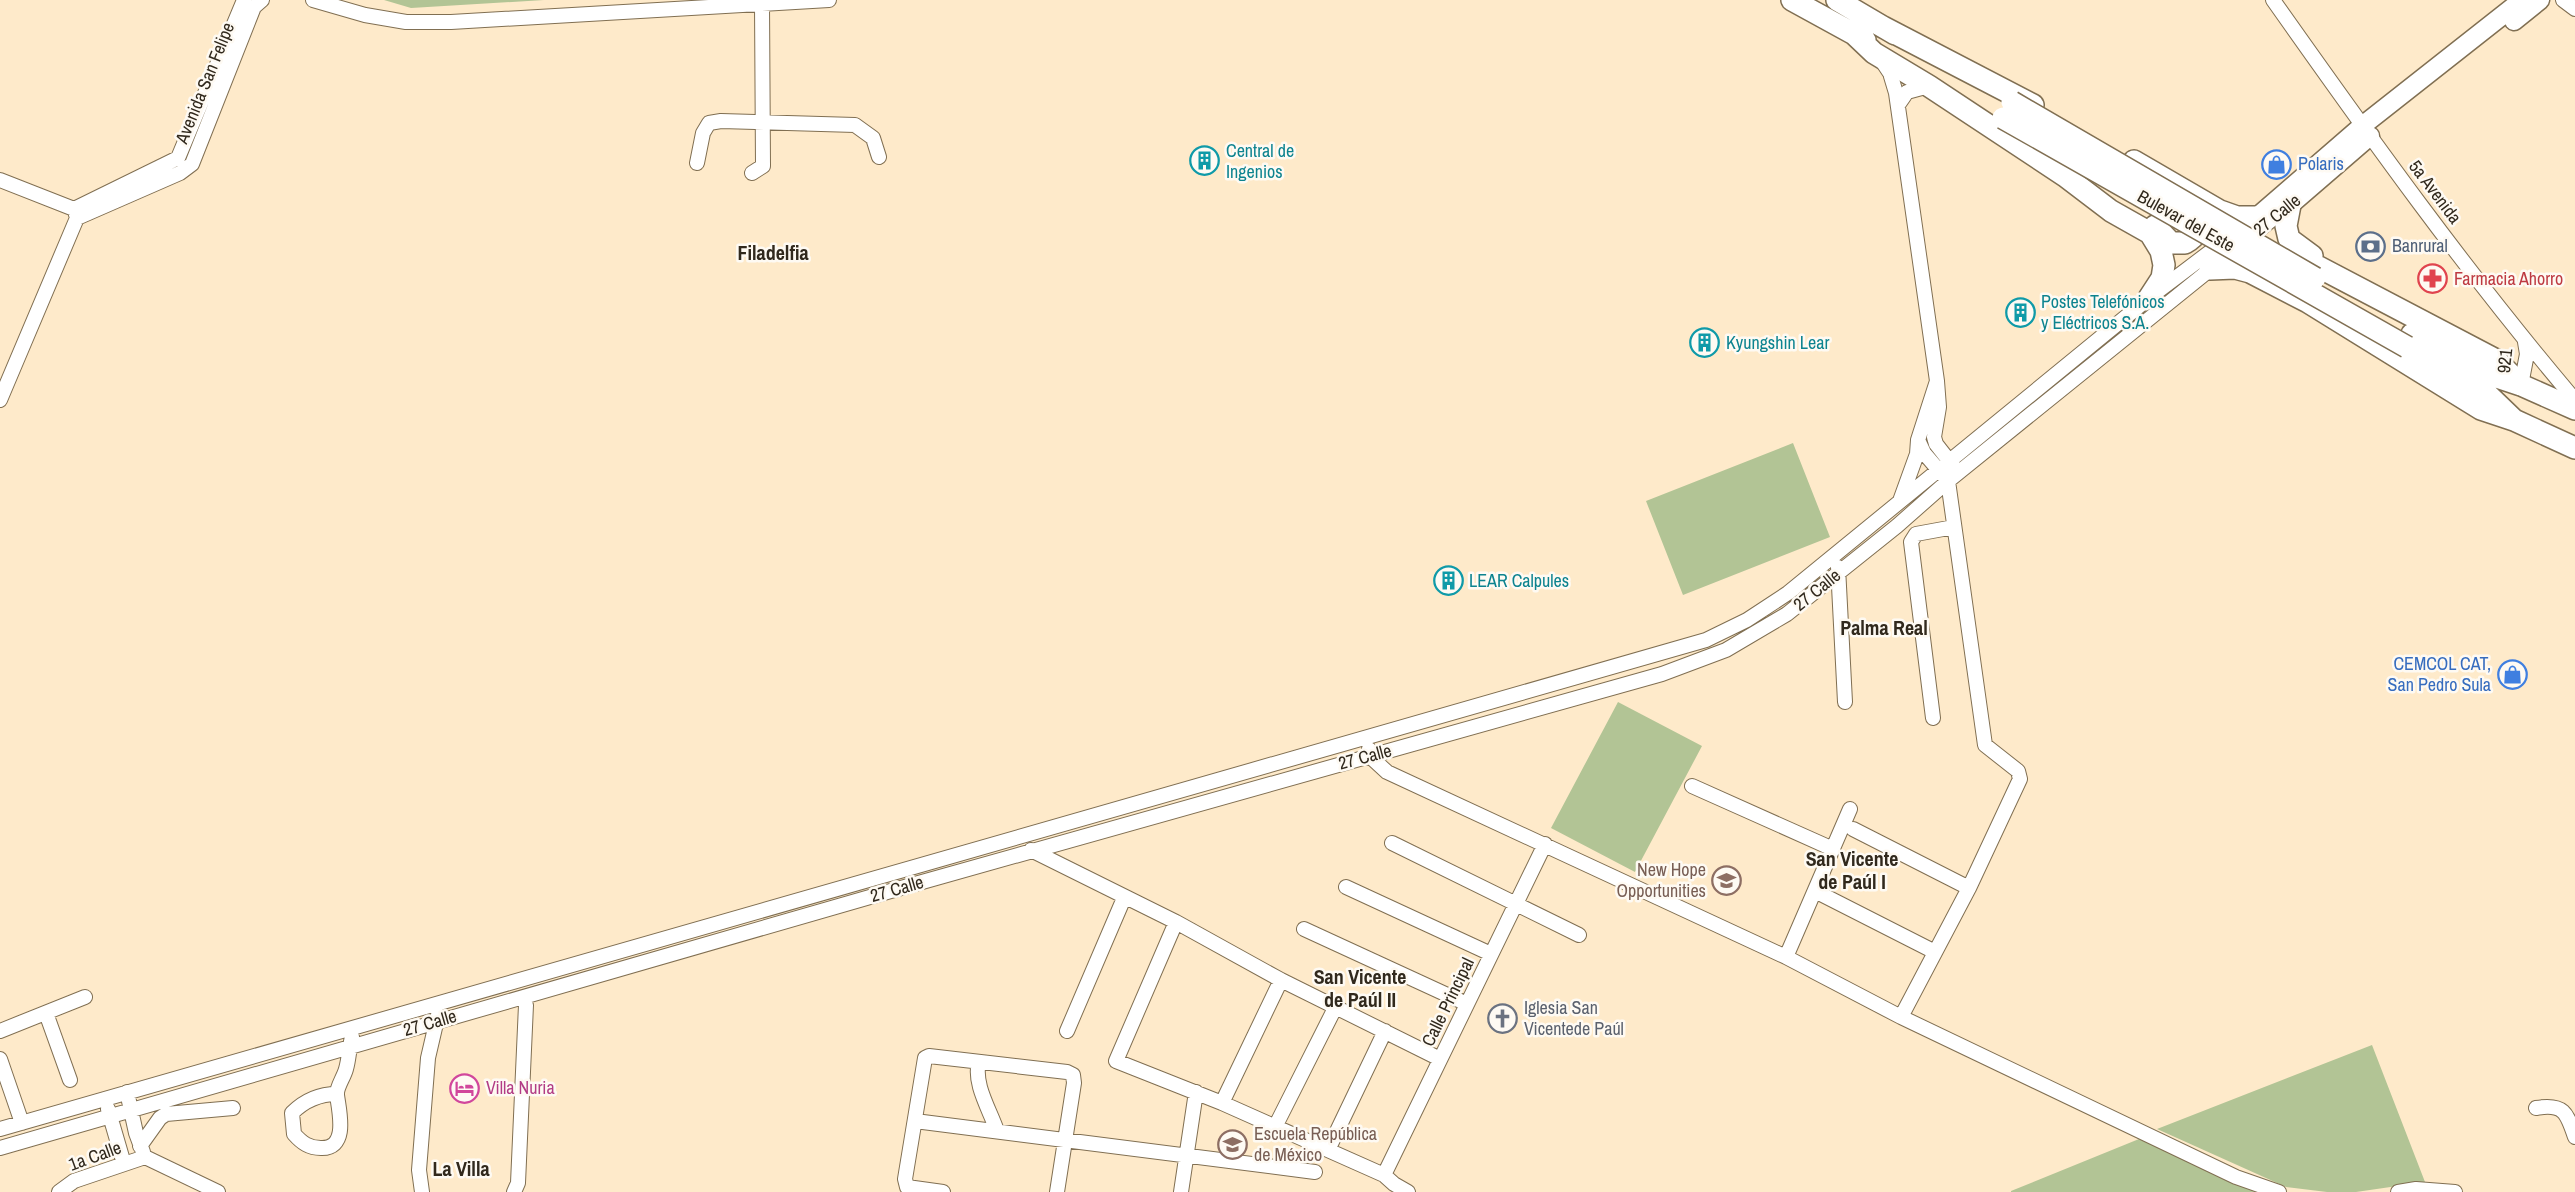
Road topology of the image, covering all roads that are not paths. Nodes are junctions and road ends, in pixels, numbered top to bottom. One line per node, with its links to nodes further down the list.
1 (244, 0): 28 (street, Avenida San Felipe)
2 (262, 0): 28 (street, Avenida San Felipe)
3 (314, 0): 11 (street)
4 (829, 0): 11 (street)
5 (1792, 0): 14 (highway, Bulevar del Este)
6 (1837, 0): 13 (highway, Bulevar del Este)
7 (2273, 0): 20 (street, 5a Avenida)
8 (2522, 0): 20 (main road)
9 (2541, 0): 20 (main road, 27 Calle)
10 (2563, 0): 12 (street)
11 (762, 4): 19 (street)
12 (2575, 9)
13 (1882, 27): 18 (highway, Bulevar del Este); 26 (highway)
14 (1854, 34): 15 (highway); 18 (highway, Bulevar del Este)
15 (1874, 54): 16 (highway); 17 (street)
16 (1929, 86): 17 (street); 24 (highway)
17 (1898, 105): 36 (street)
18 (2008, 110): 34 (highway, Bulevar del Este, bridge)
19 (762, 122): 21 (street); 22 (street); 23 (street)
20 (2366, 131): 27 (main road, 27 Calle); 29 (main road, 27 Calle); 35 (street, 5a Avenida)
21 (879, 158)
22 (698, 163)
23 (752, 173)
24 (2065, 176): 26 (highway); 33 (highway)
25 (0, 180): 28 (street)
26 (2184, 189): 29 (highway)
27 (2290, 205): 30 (street, 27 Calle); 31 (highway)
28 (75, 214): 38 (street)
29 (2257, 217): 33 (street, 27 Calle)
30 (2210, 269): 32 (highway); 45 (street, 27 Calle)
31 (2344, 279): 32 (highway); 37 (highway)
32 (2274, 284): 41 (highway)
33 (2149, 298): 44 (street, 27 Calle)
34 (2409, 340): 37 (highway, Bulevar del Este); 41 (highway, Bulevar del Este)
35 (2525, 342): 37 (street, 921); 39 (street, 5a Avenida)
36 (1937, 381): 42 (street); 44 (street)
37 (2521, 385): 40 (highway, Bulevar del Este)
38 (0, 398)
39 (2575, 400)
40 (2575, 409)
41 (2514, 420): 43 (highway, Bulevar del Este)
42 (1918, 440): 44 (street); 46 (street)
43 (2575, 448)
44 (1943, 465): 45 (street); 46 (street, 27 Calle)
45 (1953, 477): 47 (street); 49 (street, 27 Calle)
46 (1899, 503): 48 (street, 27 Calle)
47 (1954, 527): 55 (street); 67 (street)
48 (1837, 553): 49 (street); 50 (street, 27 Calle)
49 (1838, 572): 52 (street, 27 Calle); 54 (street)
50 (1740, 624): 51 (street, 27 Calle); 52 (street)
51 (1699, 642): 53 (street); 56 (street, 27 Calle)
52 (1742, 642): 53 (street, 27 Calle)
53 (1704, 658): 57 (street, 27 Calle)
54 (1845, 702)
55 (1933, 718)
56 (1364, 739): 57 (street); 61 (street, 27 Calle)
57 (1372, 755): 63 (street); 65 (street, 27 Calle)
58 (1692, 786): 64 (street)
59 (1850, 809): 64 (street)
60 (1853, 829): 67 (street)
61 (1010, 840): 65 (street); 73 (street, 27 Calle)
62 (1392, 843): 70 (street)
63 (1545, 844): 70 (street, Calle Principal); 78 (street)
64 (1833, 849): 68 (street)
65 (1034, 852): 69 (street); 75 (street, 27 Calle)
66 (1346, 887): 77 (street)
67 (1969, 888): 76 (street)
68 (1815, 891): 76 (street); 78 (street)
69 (1124, 898): 71 (street); 92 (street)
70 (1516, 905): 74 (street); 77 (street, Calle Principal)
71 (1176, 922): 79 (street); 101 (street)
72 (1304, 929): 82 (street)
73 (683, 933): 75 (street); 81 (street, 27 Calle)
74 (1579, 935)
75 (682, 951): 88 (street, 27 Calle)
76 (1935, 952): 87 (street)
77 (1491, 954): 82 (street, Calle Principal)
78 (1786, 957): 87 (street)
79 (1281, 980): 84 (street); 104 (street)
80 (85, 997): 86 (street)
81 (442, 1001): 85 (street, 27 Calle); 88 (street)
82 (1467, 1004): 97 (street, Calle Principal)
83 (526, 1005): 126 (street)
84 (1336, 1006): 93 (street); 111 (street)
85 (415, 1009): 89 (street); 90 (street, 27 Calle)
86 (46, 1013): 91 (street); 99 (street)
87 (1901, 1017): 131 (street)
88 (436, 1022): 89 (street, 27 Calle); 95 (street)
89 (421, 1025): 94 (street, 27 Calle); 95 (street)
90 (355, 1027): 94 (street); 100 (street, 27 Calle)
91 (0, 1031)
92 (1067, 1031)
93 (1385, 1031): 97 (street); 117 (street)
94 (350, 1045): 102 (street); 107 (street, 27 Calle)
95 (428, 1058): 125 (street)
96 (0, 1059): 110 (street)
97 (1440, 1059): 122 (street, Calle Principal)
98 (980, 1062): 109 (street); 113 (street); 115 (street)
99 (70, 1080)
100 (127, 1092): 103 (street, 27 Calle); 107 (street)
101 (1196, 1092): 104 (street); 119 (street)
102 (336, 1094): 102 (street)
103 (106, 1098): 108 (street); 110 (street, 27 Calle)
104 (1222, 1103): 111 (street)
105 (233, 1108): 118 (street)
106 (2536, 1108): 114 (street)
107 (131, 1111): 108 (street, 27 Calle); 118 (street)
108 (111, 1117): 116 (street, 27 Calle); 120 (street)
109 (915, 1121): 113 (street); 127 (street)
110 (22, 1123): 112 (street, 27 Calle)
111 (1275, 1127): 117 (street)
112 (0, 1128)
113 (997, 1131): 115 (street)
114 (2575, 1137)
115 (1065, 1139): 119 (street); 128 (street)
116 (0, 1148)
117 (1328, 1150): 122 (street)
118 (143, 1151): 120 (street, 1a Calle); 124 (street)
119 (1185, 1157): 121 (street); 129 (street)
120 (124, 1164): 123 (street, 1a Calle)
121 (1315, 1172)
122 (1384, 1175): 130 (street)
123 (59, 1192)
124 (218, 1192)
125 (422, 1192)
126 (514, 1192)
127 (943, 1192)
128 (1057, 1192)
129 (1181, 1192)
130 (1408, 1192)
131 (2279, 1192)
132 (2398, 1192): 133 (street)
133 (2455, 1192)

